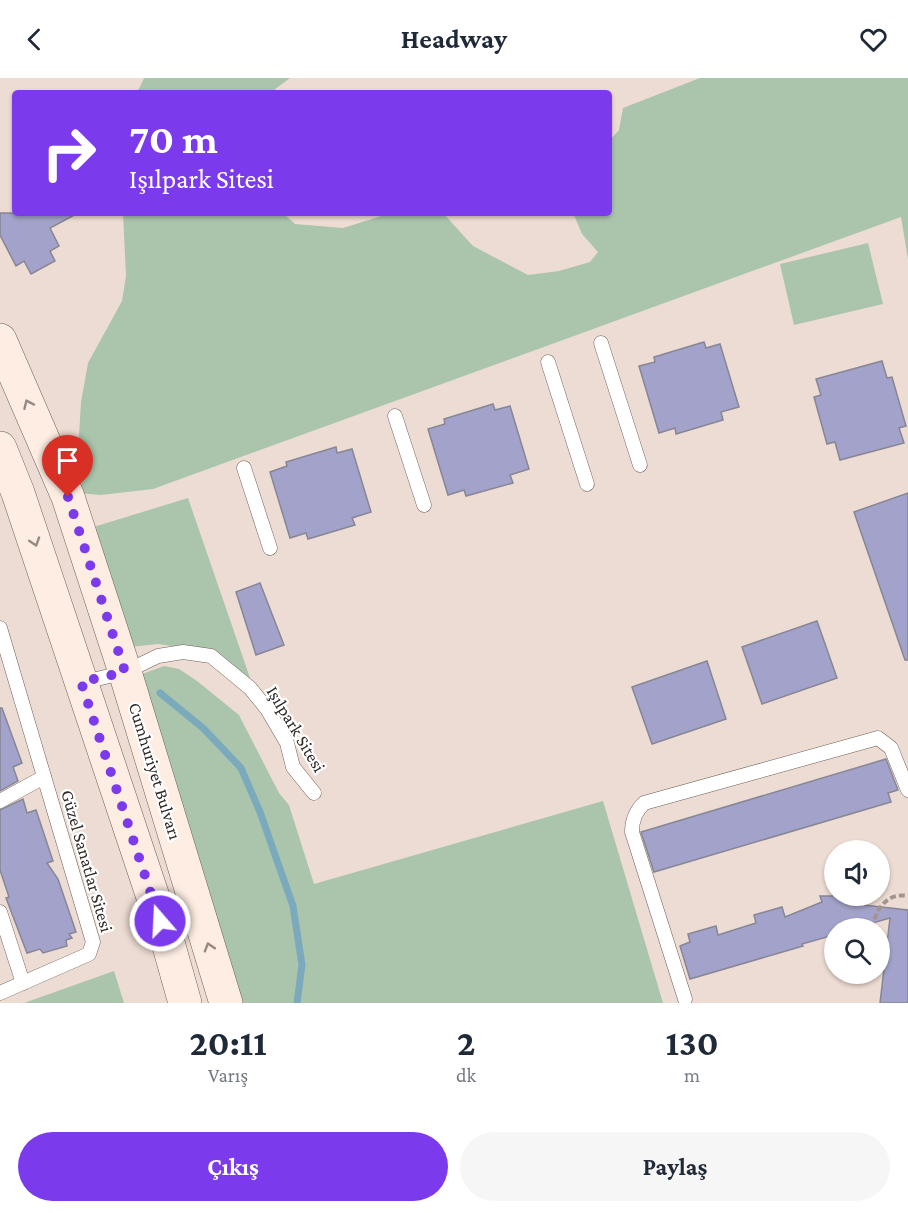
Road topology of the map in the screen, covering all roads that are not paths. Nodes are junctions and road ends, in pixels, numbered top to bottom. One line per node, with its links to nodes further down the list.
1 (0, 340): 8 (street, Cumhuriyet Bulvarı, one-way to 1)
2 (601, 343): 6 (lane)
3 (548, 362): 9 (lane)
4 (395, 416): 11 (lane)
5 (0, 448): 10 (street)
6 (640, 465)
7 (244, 468): 12 (lane)
8 (61, 479): 10 (street); 14 (street, Cumhuriyet Bulvarı)
9 (587, 484)
10 (9, 493): 15 (street, one-way to 15)
11 (424, 505)
12 (270, 548)
13 (0, 628): 16 (lane, Güzel Sanatlar Sitesi)
14 (125, 672): 15 (lane, Işılpark Sitesi); 18 (lane, Işılpark Sitesi); 25 (street, Cumhuriyet Bulvarı, one-way to 14)
15 (81, 682): 24 (street)
16 (44, 777): 19 (lane, Güzel Sanatlar Sitesi); 21 (lane, Güzel Sanatlar Sitesi)
17 (908, 790): 23 (lane)
18 (314, 793)
19 (0, 801)
20 (0, 912): 21 (lane)
21 (23, 983): 22 (lane, Güzel Sanatlar Sitesi)
22 (0, 993)
23 (685, 999)
24 (185, 1003)
25 (226, 1003)

